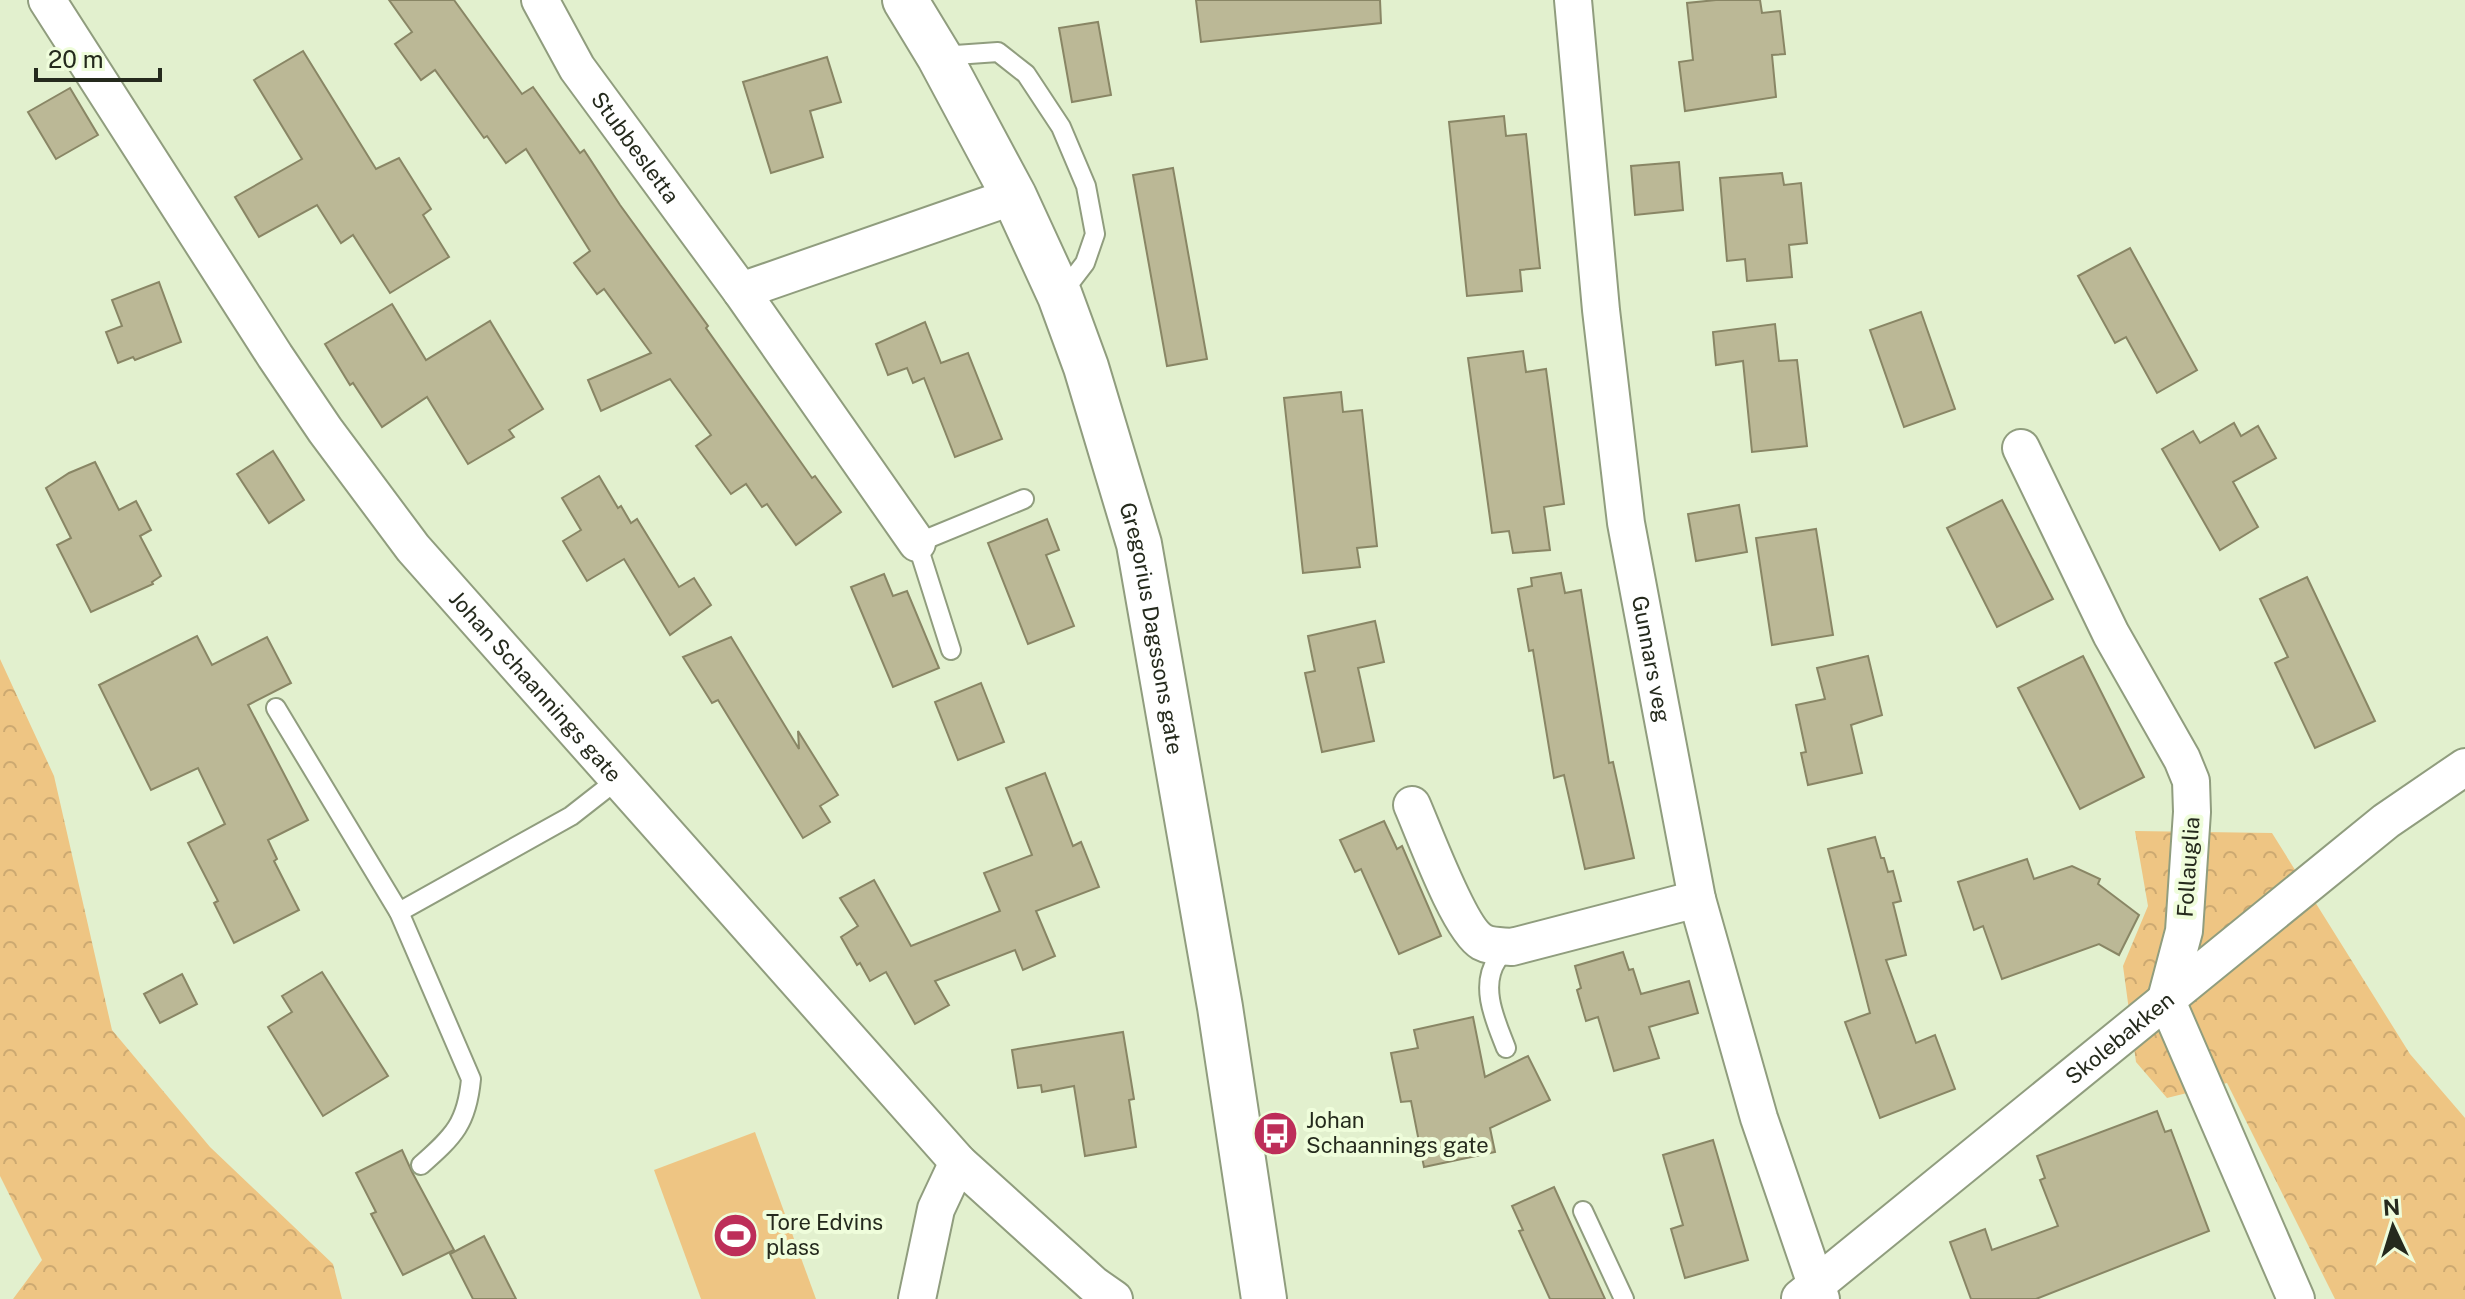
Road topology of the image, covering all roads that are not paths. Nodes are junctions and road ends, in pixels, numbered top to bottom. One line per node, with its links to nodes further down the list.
1 (47, 0): 15 (street, Johan Schaannings gate)
2 (540, 0): 7 (street, Stubbesletta)
3 (905, 0): 5 (street, Gregorius Dagssons gate)
4 (1573, 0): 17 (street, Gunnars veg)
5 (939, 56): 6 (street, Gregorius Dagssons gate); 8 (lane)
6 (1014, 196): 7 (street); 8 (street, Gregorius Dagssons gate)
7 (741, 291): 11 (street, Stubbesletta)
8 (1060, 296): 28 (street, Gregorius Dagssons gate)
9 (2021, 448): 20 (street, Follauglia)
10 (1024, 499): 11 (lane)
11 (917, 543): 12 (lane)
12 (951, 650)
13 (276, 708): 18 (lane)
14 (2458, 777): 20 (street, Skolebakken)
15 (617, 780): 18 (lane); 22 (street, Johan Schaannings gate)
16 (1412, 805): 19 (street)
17 (1697, 899): 19 (street); 25 (street, Gunnars veg)
18 (399, 912): 23 (lane)
19 (1512, 947): 21 (lane)
20 (2166, 999): 25 (street, Skolebakken); 30 (street)
21 (1506, 1048)
22 (958, 1162): 26 (street); 27 (street, Johan Schaannings gate)
23 (421, 1165)
24 (1583, 1211): 29 (lane)
25 (1812, 1294)
26 (917, 1299)
27 (1114, 1299)
28 (1264, 1299)
29 (1624, 1299)
30 (2296, 1299)

